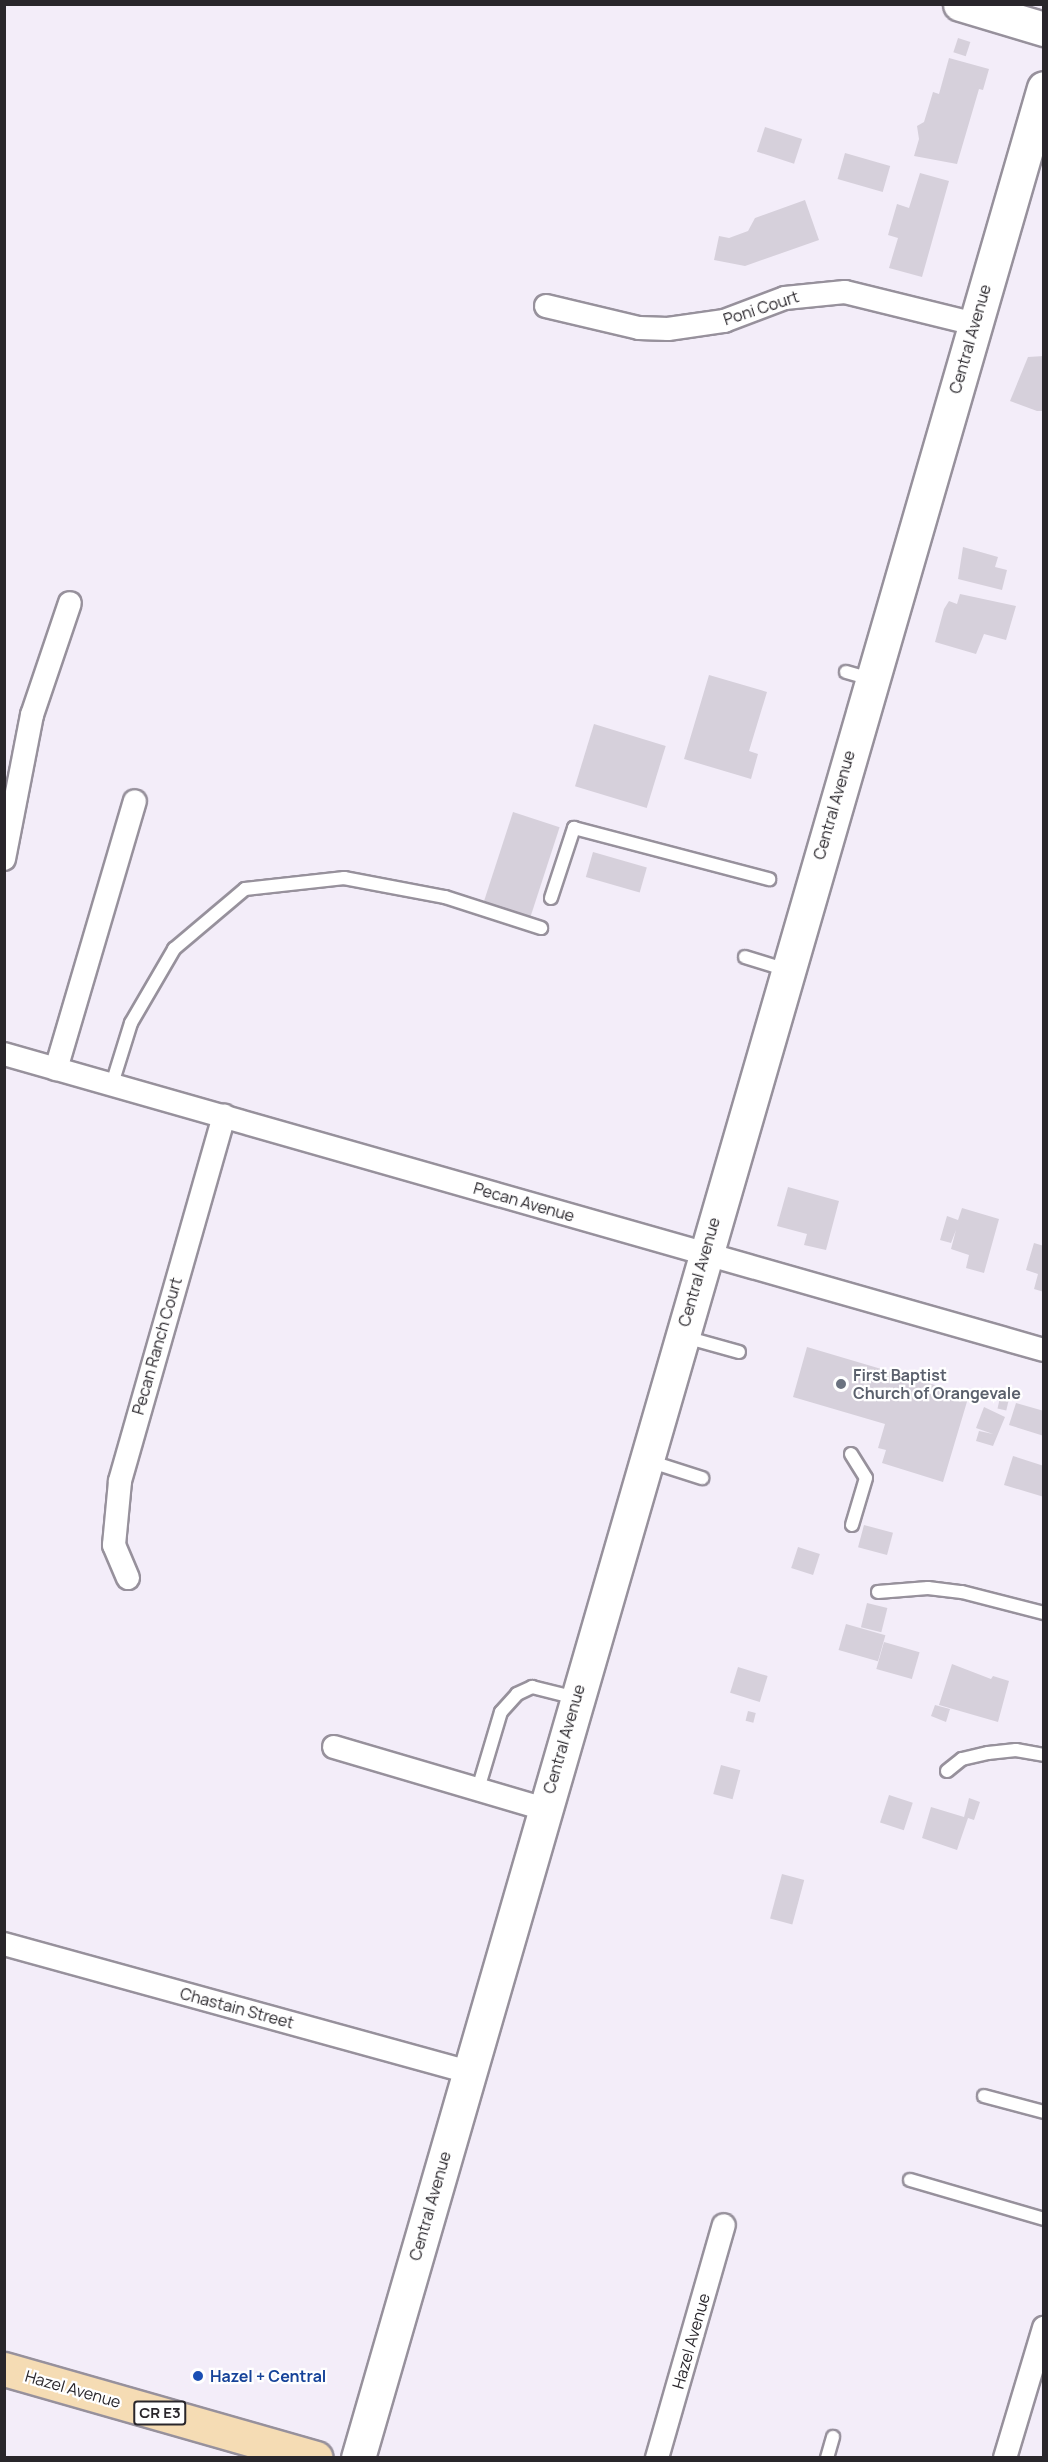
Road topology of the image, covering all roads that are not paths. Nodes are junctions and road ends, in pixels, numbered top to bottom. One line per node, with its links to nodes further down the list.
1 (960, 4): 2 (street)
2 (1044, 29)
3 (1044, 88): 5 (street, Central Avenue)
4 (546, 306): 5 (street, Poni Court)
5 (975, 324): 13 (street, Central Avenue)
6 (70, 603): 8 (street)
7 (135, 801): 15 (street)
8 (4, 859)
9 (769, 879): 10 (lane)
10 (551, 898)
11 (541, 928): 16 (lane)
12 (745, 957): 13 (lane)
13 (787, 970): 18 (street, Central Avenue)
14 (4, 1054): 15 (street, Pecan Avenue)
15 (56, 1069): 16 (street, Pecan Avenue)
16 (112, 1084): 17 (street, Pecan Avenue)
17 (224, 1115): 18 (street, Pecan Avenue); 26 (street, Pecan Ranch Court)
18 (705, 1253): 19 (street, Central Avenue); 20 (street, Pecan Avenue)
19 (680, 1336): 21 (lane); 23 (street, Central Avenue)
20 (1044, 1350)
21 (739, 1352)
22 (851, 1454): 25 (lane)
23 (645, 1460): 24 (lane); 29 (street, Central Avenue)
24 (702, 1478)
25 (852, 1525)
26 (128, 1578)
27 (878, 1592): 28 (lane)
28 (1044, 1613)
29 (576, 1698): 33 (lane); 34 (street, Central Avenue)
30 (334, 1747): 33 (street)
31 (1044, 1755): 32 (lane)
32 (947, 1771)
33 (478, 1789): 34 (street)
34 (544, 1809): 36 (street, Central Avenue)
35 (4, 1944): 36 (street, Chastain Street)
36 (469, 2072): 46 (street, Central Avenue)
37 (984, 2096): 38 (lane)
38 (1044, 2112)
39 (910, 2180): 40 (lane)
40 (1044, 2219)
41 (724, 2225): 47 (street, Hazel Avenue)
42 (1044, 2328): 49 (street)
43 (4, 2369): 45 (main road, Hazel Avenue / CR E3)
44 (833, 2437): 48 (lane)
45 (316, 2457)
46 (358, 2457)
47 (657, 2457)
48 (827, 2457)
49 (1005, 2457)

